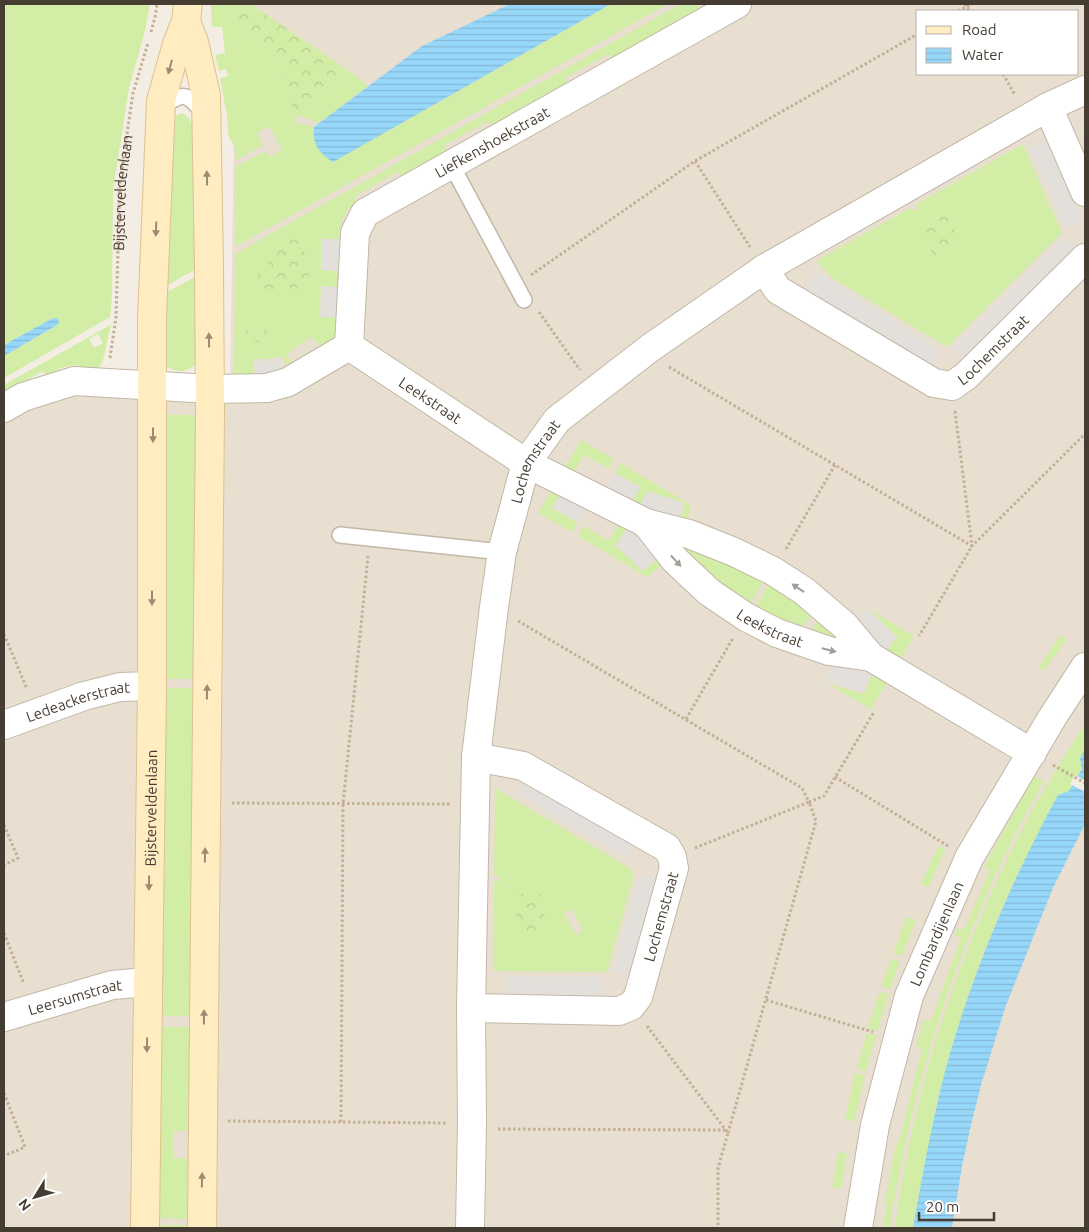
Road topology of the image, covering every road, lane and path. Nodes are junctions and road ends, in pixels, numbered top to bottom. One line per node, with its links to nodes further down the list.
1 (157, 4): 20 (path, Bijsterveldenlaan)
2 (737, 4): 12 (street, Liefkenshoekstraat)
3 (973, 4): 4 (path)
4 (966, 5)
5 (187, 13): 8 (street, Bijsterveldenlaan, one-way to 8); 10 (street, Bijsterveldenlaan)
6 (916, 35): 11 (path)
7 (1085, 90): 9 (street, Lochemstraat)
8 (161, 107): 10 (lane); 22 (street, Bijsterveldenlaan, one-way to 22)
9 (1048, 107): 13 (street); 15 (street, Lochemstraat)
10 (206, 116): 23 (street, Bijsterveldenlaan, one-way to 10)
11 (695, 161): 15 (path); 16 (path)
12 (451, 164): 16 (lane); 18 (street, Liefkenshoekstraat)
13 (1085, 192)
14 (1085, 258): 21 (street, Lochemstraat)
15 (764, 269): 19 (street, Lochemstraat); 21 (street, Lochemstraat)
16 (516, 285): 17 (lane)
17 (524, 300): 24 (path)
18 (349, 346): 23 (street); 27 (street, Leekstraat)
19 (650, 348): 24 (street, Lochemstraat); 28 (path)
20 (106, 384): 22 (street); 25 (street)
21 (952, 386): 32 (path)
22 (153, 387): 23 (street); 41 (street, Bijsterveldenlaan, one-way to 41)
23 (210, 389): 52 (street, Bijsterveldenlaan, one-way to 23)
24 (595, 391): 27 (street, Lochemstraat)
25 (4, 408)
26 (1085, 434): 32 (path)
27 (526, 463): 29 (street, Leekstraat); 33 (street, Lochemstraat)
28 (835, 465): 32 (path); 34 (path)
29 (646, 523): 39 (street, Leekstraat, one-way to 29); 39 (street, Leekstraat, one-way to 39)
30 (340, 534): 31 (lane)
31 (370, 538): 33 (lane); 53 (path)
32 (972, 546): 38 (path)
33 (502, 552): 35 (street, Lochemstraat)
34 (783, 554)
35 (494, 607): 44 (path); 47 (street, Lochemstraat)
36 (4, 634): 42 (path)
37 (735, 634): 44 (path)
38 (919, 636)
39 (871, 657): 46 (street, Leekstraat)
40 (1085, 667): 46 (street, Lombardijenlaan)
41 (152, 686): 42 (street, Ledeackerstraat); 60 (street, Bijsterveldenlaan, one-way to 60)
42 (36, 712): 45 (street, Ledeackerstraat)
43 (874, 712): 49 (path)
44 (686, 719): 51 (path)
45 (4, 725)
46 (1032, 753): 57 (street, Lombardijenlaan)
47 (476, 757): 54 (street, Lochemstraat); 56 (street, Lochemstraat)
48 (1056, 766): 50 (path)
49 (835, 777): 51 (path); 57 (path)
50 (1085, 784)
51 (809, 802): 56 (path); 61 (path)
52 (206, 803): 53 (path); 68 (street, Bijsterveldenlaan, one-way to 52)
53 (343, 804): 54 (path); 69 (path)
54 (474, 804): 64 (street, Lochemstraat)
55 (4, 825): 58 (path)
56 (672, 857): 62 (street, Lochemstraat)
57 (969, 858): 66 (street, Lombardijenlaan)
58 (4, 865)
59 (4, 933): 63 (path)
60 (148, 982): 63 (street, Leersumstraat); 73 (street, Bijsterveldenlaan, one-way to 73)
61 (766, 1000): 66 (path); 71 (path)
62 (631, 1006): 64 (street); 71 (path)
63 (34, 1007): 65 (street, Leersumstraat)
64 (471, 1008): 70 (street, Lochemstraat)
65 (4, 1017)
66 (898, 1040): 77 (street, Lombardijenlaan)
67 (4, 1093): 72 (path)
68 (203, 1121): 69 (path); 74 (street, Bijsterveldenlaan, one-way to 68)
69 (341, 1122): 70 (path)
70 (472, 1126): 71 (path); 75 (street, Lochemstraat)
71 (726, 1131): 76 (path)
72 (4, 1156)
73 (145, 1228)
74 (202, 1228)
75 (470, 1228)
76 (718, 1228)
77 (858, 1228)

